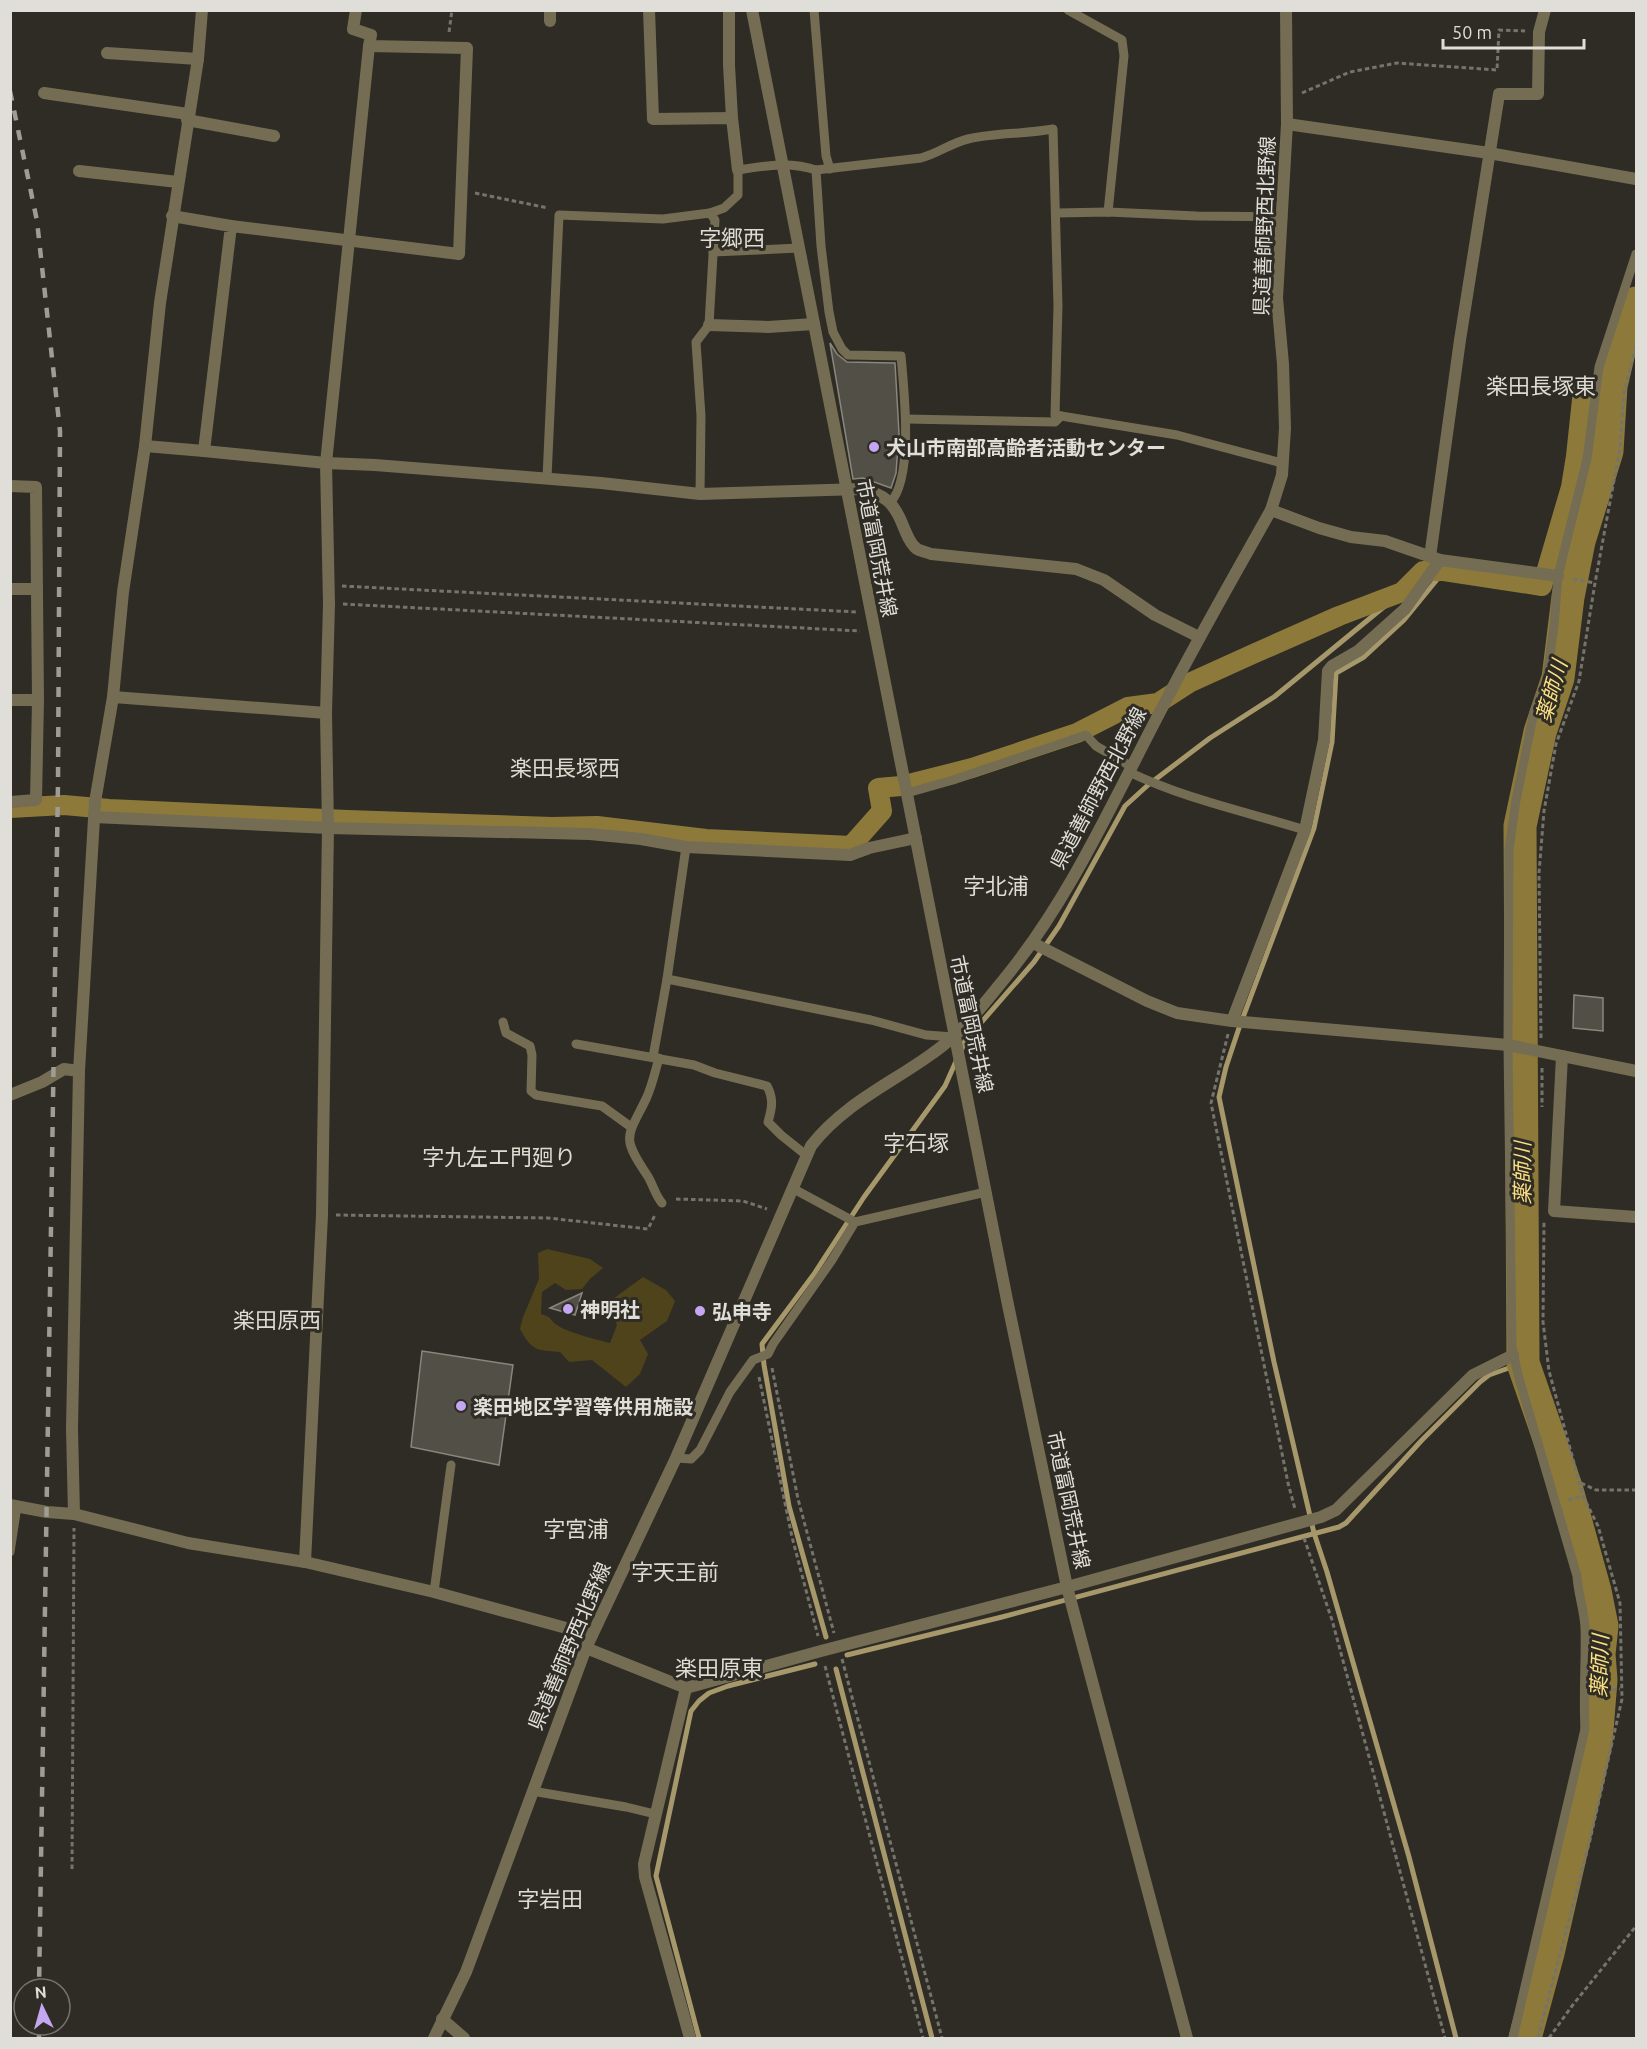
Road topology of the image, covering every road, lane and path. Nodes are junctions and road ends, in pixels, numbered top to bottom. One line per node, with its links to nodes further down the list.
1 (202, 10): 15 (street)
2 (356, 10): 12 (street)
3 (452, 10): 13 (path)
4 (649, 10): 19 (street)
5 (729, 10): 19 (street)
6 (752, 10): 23 (street, 市道富岡荒井線)
7 (814, 10): 24 (lane)
8 (1068, 10): 31 (lane)
9 (1286, 10): 17 (street, 県道善師野西北野線)
10 (1545, 10): 11 (street)
11 (1539, 32): 17 (path); 22 (street)
12 (369, 46): 13 (street); 38 (street)
13 (447, 48): 30 (street)
14 (108, 53): 15 (street)
15 (198, 59): 18 (street)
16 (44, 93): 18 (street)
17 (1287, 97): 20 (street, 県道善師野西北野線)
18 (188, 117): 21 (street); 29 (street)
19 (732, 118): 25 (street)
20 (1287, 124): 22 (street); 36 (street, 県道善師野西北野線)
21 (274, 136)
22 (1489, 153): 28 (street); 57 (street)
23 (783, 164): 25 (lane); 26 (lane); 39 (street, 市道富岡荒井線)
24 (830, 169): 26 (lane); 33 (lane)
25 (738, 170): 32 (lane)
26 (816, 170): 46 (lane)
27 (79, 171): 29 (street)
28 (1636, 180)
29 (178, 182): 35 (street)
30 (462, 191): 34 (path); 38 (street)
31 (1108, 212): 33 (lane); 36 (lane)
32 (710, 213): 34 (lane); 40 (lane)
33 (1057, 213): 45 (lane)
34 (559, 214): 51 (lane)
35 (172, 216): 37 (street); 47 (street)
36 (1283, 217): 50 (street, 県道善師野西北野線)
37 (231, 226): 38 (street); 48 (street)
38 (348, 241): 49 (street)
39 (799, 248): 40 (lane); 42 (street, 市道富岡荒井線)
40 (713, 252): 43 (lane)
41 (1636, 255): 58 (lane)
42 (814, 324): 43 (street); 53 (street, 市道富岡荒井線)
43 (709, 325): 54 (lane)
44 (1636, 345): 59 (path)
45 (1061, 416): 46 (lane); 50 (lane)
46 (906, 418): 55 (lane)
47 (145, 446): 48 (street); 67 (street)
48 (204, 452): 49 (street)
49 (326, 463): 51 (street); 60 (street)
50 (1282, 463): 56 (street, 県道善師野西北野線)
51 (547, 478): 54 (street)
52 (10, 486): 62 (street)
53 (846, 490): 54 (street); 55 (street); 64 (street, 市道富岡荒井線)
54 (700, 494)
55 (890, 503): 66 (street)
56 (1271, 510): 57 (street); 66 (street, 県道善師野西北野線)
57 (1435, 558): 58 (street); 76 (street)
58 (1558, 576): 59 (path); 85 (lane)
59 (1594, 583): 86 (path)
60 (329, 586): 63 (street); 64 (path)
61 (10, 589): 62 (street)
62 (37, 589): 69 (street)
63 (329, 604): 65 (path); 70 (street)
64 (870, 613): 65 (street, 市道富岡荒井線)
65 (874, 632): 72 (street, 市道富岡荒井線)
66 (1200, 638): 71 (street, 県道善師野西北野線)
67 (113, 697): 70 (street); 74 (street)
68 (10, 700): 69 (street)
69 (38, 700): 73 (street)
70 (327, 713): 75 (street)
71 (1131, 770): 72 (lane); 76 (lane); 79 (street, 県道善師野西北野線)
72 (907, 792): 77 (street, 市道富岡荒井線)
73 (10, 802)
74 (94, 817): 75 (street); 89 (street)
75 (328, 828): 78 (street); 98 (street)
76 (1305, 830): 81 (street)
77 (916, 838): 78 (street); 83 (street, 市道富岡荒井線)
78 (686, 847): 80 (lane)
79 (1033, 943): 81 (street); 83 (street, 県道善師野西北野線)
80 (667, 979): 83 (lane); 88 (lane)
81 (1232, 1021): 85 (street); 111 (path)
82 (503, 1022): 92 (lane)
83 (954, 1037): 93 (street, 県道善師野西北野線); 95 (street, 市道富岡荒井線)
84 (576, 1044): 88 (lane)
85 (1508, 1045): 86 (street); 103 (lane)
86 (1539, 1052): 87 (street)
87 (1562, 1056): 90 (street); 99 (street)
88 (656, 1058): 92 (lane); 93 (lane)
89 (79, 1071): 91 (street); 110 (street)
90 (1636, 1071)
91 (10, 1095)
92 (630, 1127): 96 (lane)
93 (806, 1155): 94 (street, 県道善師野西北野線)
94 (792, 1188): 97 (street, 県道善師野西北野線); 100 (lane)
95 (986, 1192): 100 (lane); 115 (street, 市道富岡荒井線)
96 (662, 1203): 97 (path); 98 (path)
97 (781, 1214): 105 (street, 県道善師野西北野線)
98 (322, 1215): 114 (street)
99 (1636, 1217)
100 (855, 1222): 102 (lane)
101 (1542, 1282): 107 (path)
102 (768, 1354): 104 (lane); 118 (path)
103 (1513, 1354): 111 (street); 123 (lane)
104 (755, 1359): 105 (lane); 120 (path)
105 (676, 1458): 117 (street, 県道善師野西北野線)
106 (451, 1465): 116 (lane)
107 (1581, 1483): 108 (path); 122 (path)
108 (1636, 1490)
109 (14, 1505): 110 (street); 113 (lane)
110 (74, 1515): 114 (street); 126 (path)
111 (1299, 1523): 115 (street)
112 (1305, 1540): 135 (path)
113 (10, 1552)
114 (305, 1562): 116 (street)
115 (1067, 1587): 118 (street); 134 (street, 市道富岡荒井線)
116 (434, 1592): 117 (street)
117 (592, 1635): 119 (street, 県道善師野西北野線)
118 (838, 1647): 120 (street); 133 (path)
119 (586, 1648): 121 (street); 124 (street, 県道善師野西北野線)
120 (821, 1651): 121 (street); 132 (path)
121 (686, 1688): 125 (street)
122 (1620, 1689): 123 (path); 137 (path)
123 (1583, 1694): 136 (lane)
124 (532, 1791): 125 (lane); 128 (street, 県道善師野西北野線)
125 (655, 1815): 131 (street)
126 (72, 1869)
127 (1636, 1926): 138 (path)
128 (442, 2019): 129 (street, 県道善師野西北野線); 130 (street)
129 (434, 2038)
130 (464, 2038)
131 (690, 2038)
132 (923, 2038)
133 (942, 2038)
134 (1187, 2038)
135 (1445, 2038)
136 (1513, 2038)
137 (1538, 2038)
138 (1549, 2038)

